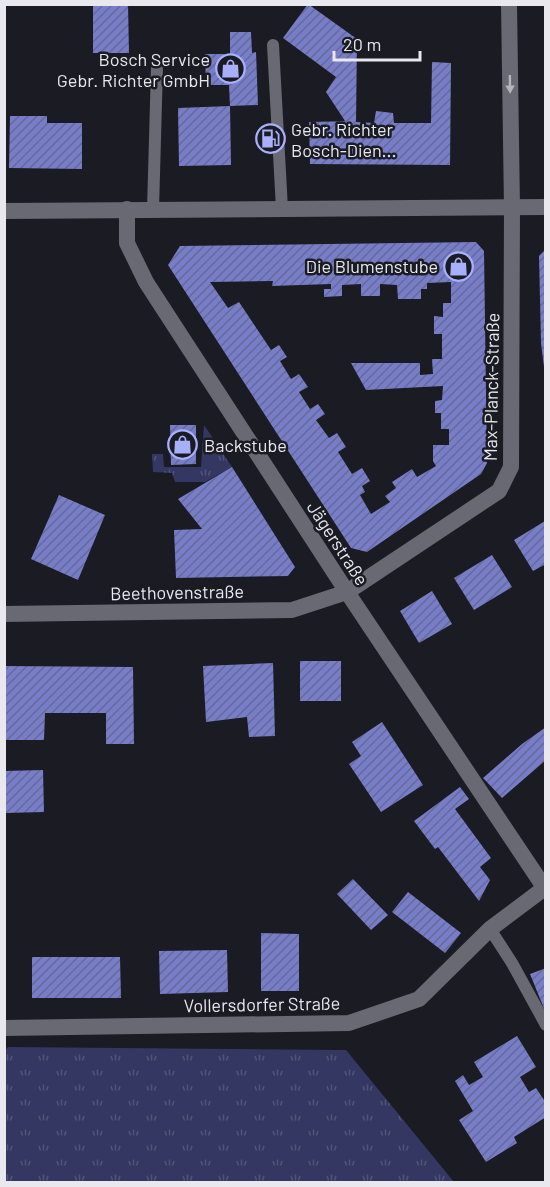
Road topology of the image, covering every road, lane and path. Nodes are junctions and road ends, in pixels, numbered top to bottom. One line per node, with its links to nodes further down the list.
1 (508, 4): 5 (street, Max-Planck-Straße, one-way to 5)
2 (273, 45): 8 (lane)
3 (157, 67): 7 (lane)
4 (546, 207): 5 (street)
5 (512, 208): 8 (street); 10 (street, Max-Planck-Straße)
6 (127, 209): 7 (street); 9 (street); 10 (street, Jägerstraße)
7 (153, 210): 8 (street)
8 (282, 210)
9 (4, 211)
10 (347, 592): 11 (street, Beethovenstraße); 12 (street, Jägerstraße)
11 (4, 614)
12 (545, 887): 13 (street, Vollersdorfer Straße)
13 (489, 929): 14 (lane); 15 (street, Vollersdorfer Straße)
14 (546, 1025)
15 (4, 1028)

